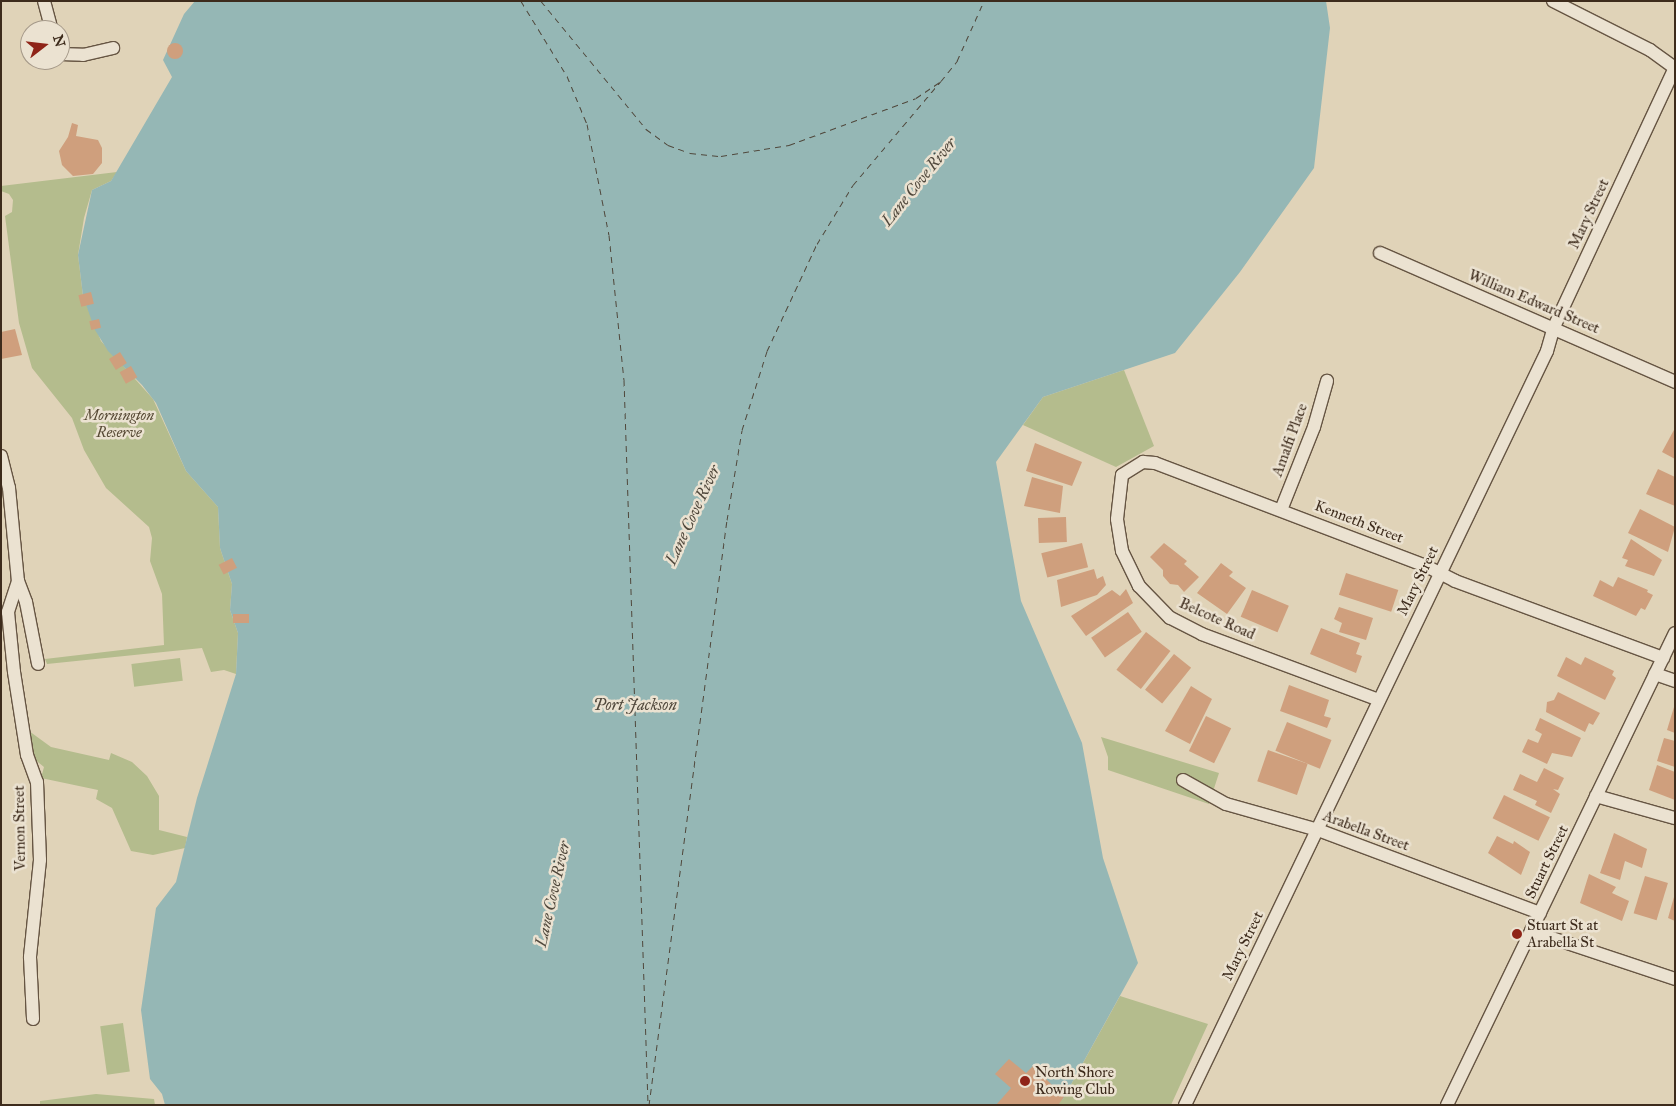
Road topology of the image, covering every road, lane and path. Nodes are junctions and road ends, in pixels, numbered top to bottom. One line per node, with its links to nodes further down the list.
1 (44, 1): 3 (street)
2 (1553, 1): 6 (street)
3 (49, 20)
4 (114, 48): 5 (street)
5 (70, 54)
6 (1675, 68): 8 (street, Mary Street)
7 (1380, 253): 8 (street, William Edward Street)
8 (1554, 327): 10 (street, William Edward Street); 14 (street, Mary Street)
9 (1327, 381): 13 (street, Amalfi Place)
10 (1675, 382)
11 (1, 456): 15 (street, Vernon Street)
12 (1155, 463): 13 (street, Kenneth Street); 21 (street, Belcote Road)
13 (1282, 510): 14 (street, Kenneth Street)
14 (1440, 573): 17 (street, Kenneth Street); 21 (street, Mary Street)
15 (18, 580): 18 (street, Vernon Street); 29 (street, Vernon Street)
16 (1675, 633): 17 (street, Stuart Street)
17 (1663, 658): 19 (street, Stuart Street)
18 (38, 664)
19 (1655, 674): 20 (street); 23 (street, Stuart Street)
20 (1675, 681)
21 (1379, 700): 25 (street, Mary Street)
22 (1183, 780): 25 (street, Arabella Street)
23 (1596, 796): 24 (street); 26 (street, Stuart Street)
24 (1675, 818)
25 (1318, 830): 26 (street, Arabella Street); 30 (street, Mary Street)
26 (1540, 913): 27 (street, Stuart Street)
27 (1531, 931): 28 (street); 31 (street, Stuart Street)
28 (1675, 979)
29 (33, 1019)
30 (1185, 1105)
31 (1447, 1105)

